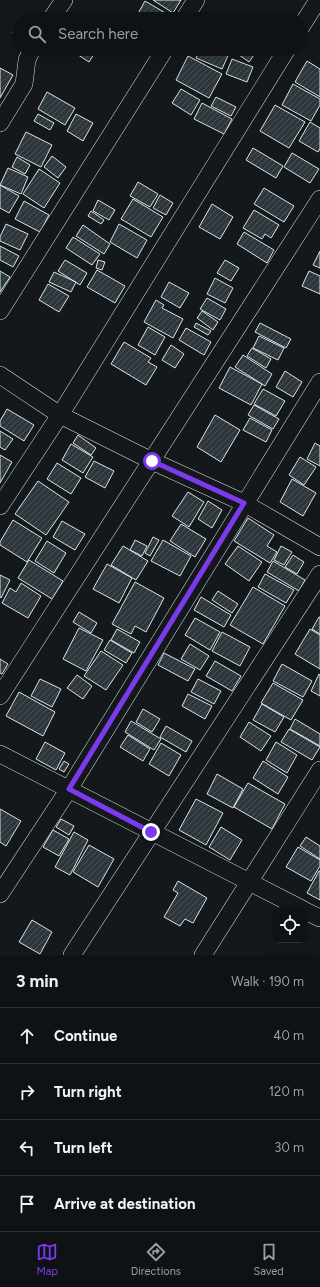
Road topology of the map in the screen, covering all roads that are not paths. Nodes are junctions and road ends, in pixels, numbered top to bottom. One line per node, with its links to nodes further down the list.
1 (64, 0): 4 (street)
2 (196, 0): 5 (street)
3 (318, 0): 6 (street)
4 (56, 12)
5 (188, 12)
6 (308, 16)
7 (29, 56): 10 (street)
8 (161, 56): 12 (street)
9 (283, 56): 15 (street)
10 (0, 123)
11 (320, 199): 16 (street)
12 (0, 311)
13 (0, 375): 15 (street)
14 (320, 382): 17 (street)
15 (60, 415): 16 (street); 18 (street)
16 (152, 461): 17 (street); 21 (street)
17 (244, 503): 19 (street); 24 (street)
18 (0, 506)
19 (320, 547)
20 (320, 574): 25 (street)
21 (0, 696)
22 (0, 754): 24 (street)
23 (320, 770): 26 (street)
24 (69, 789): 25 (street); 27 (street)
25 (151, 832): 26 (street); 31 (street)
26 (249, 882): 28 (street); 32 (street)
27 (0, 894)
28 (298, 907)
29 (308, 912): 30 (street)
30 (320, 918)
31 (72, 955)
32 (203, 955)

